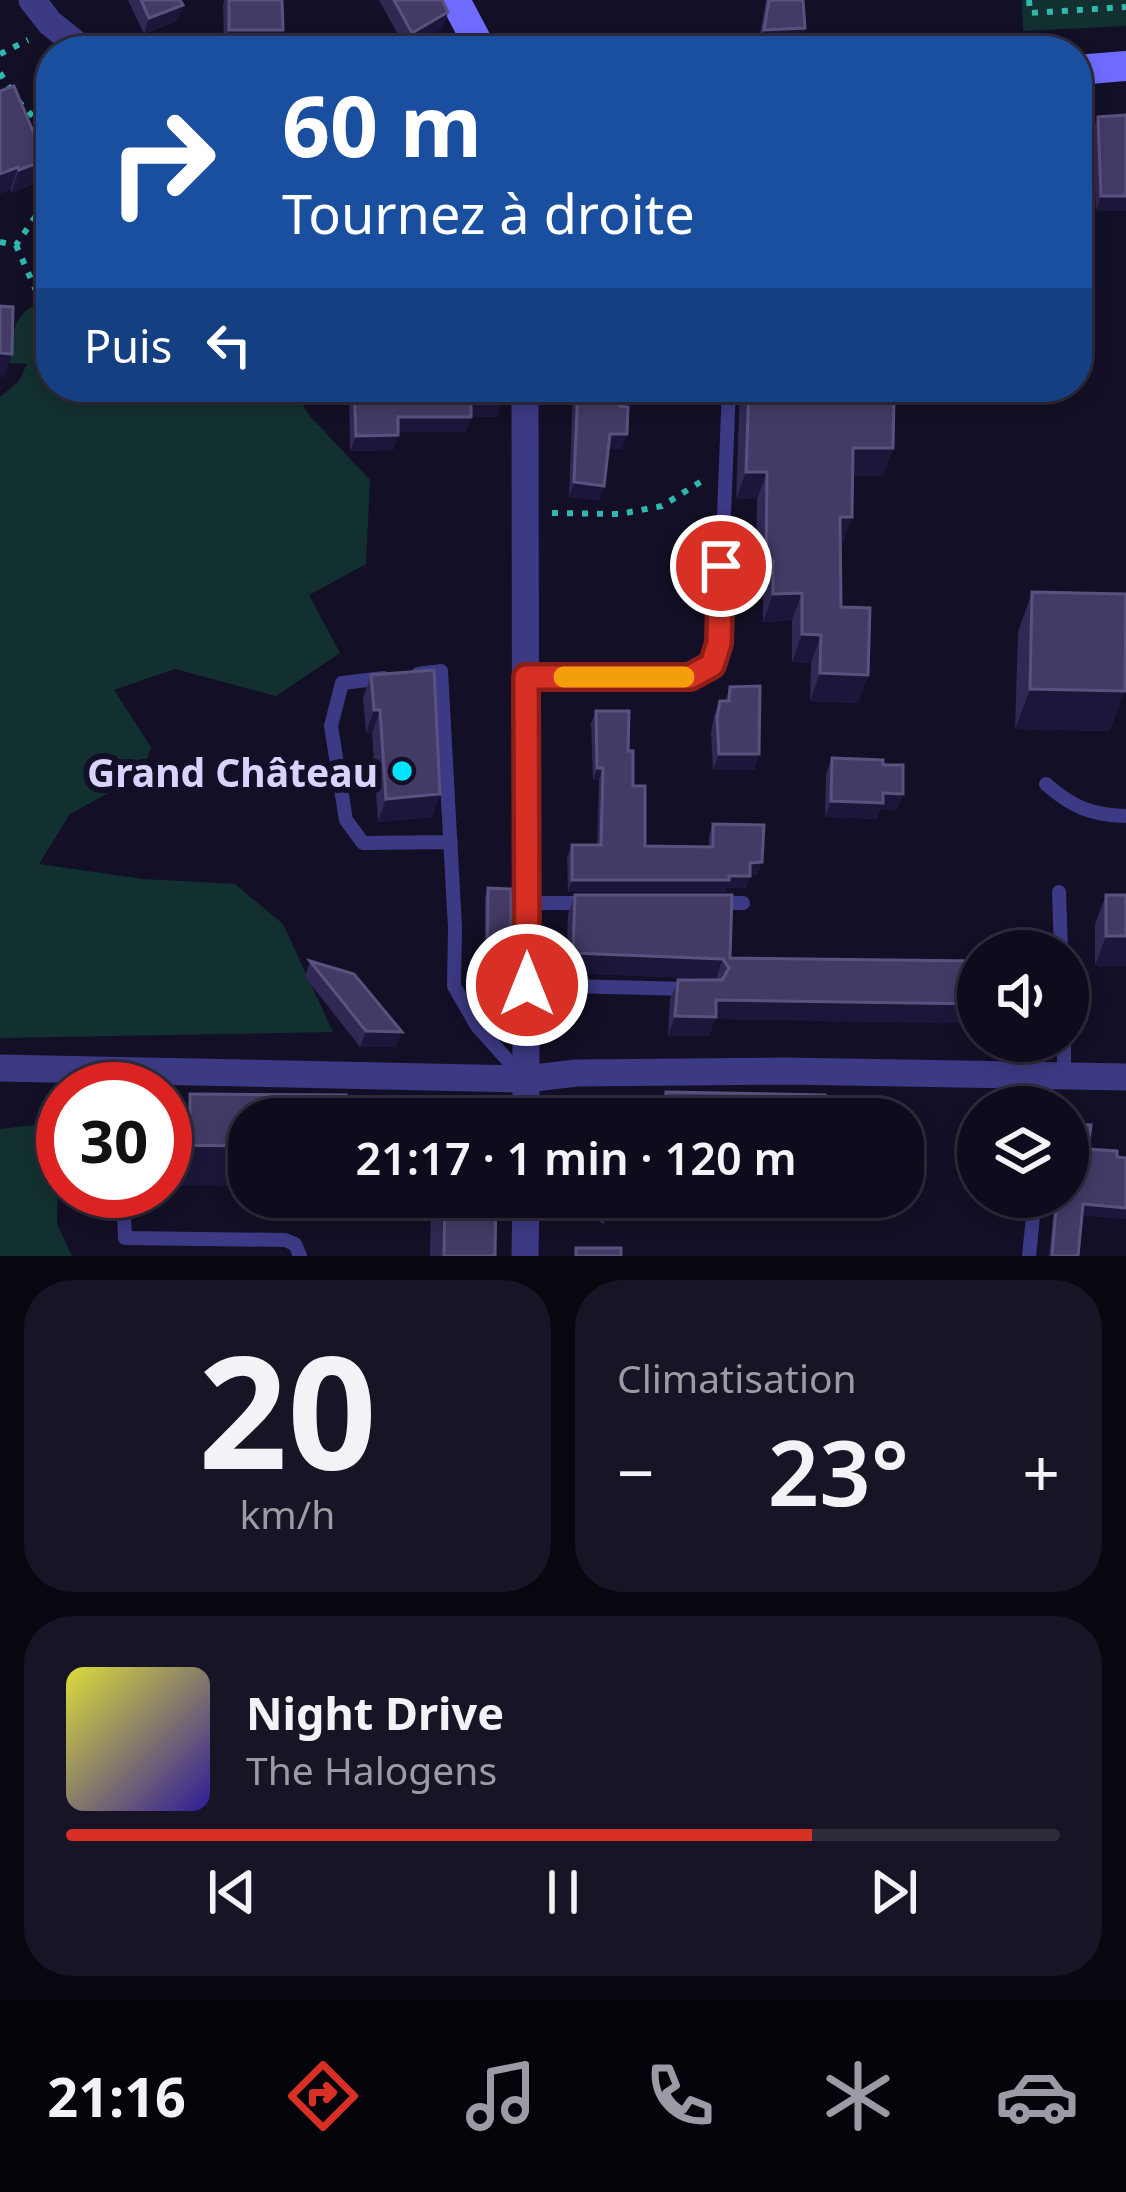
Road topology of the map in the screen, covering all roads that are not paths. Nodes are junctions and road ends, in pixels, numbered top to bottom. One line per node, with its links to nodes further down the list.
1 (32, 0): 3 (street)
2 (455, 0): 4 (main road)
3 (67, 36)
4 (474, 36)
5 (1126, 67): 6 (main road)
6 (1092, 69)
7 (525, 402): 9 (street)
8 (727, 402): 9 (lane)
9 (526, 677): 14 (street)
10 (1046, 784): 11 (lane)
11 (1126, 816)
12 (451, 842): 12 (lane); 26 (lane)
13 (1059, 892): 18 (lane)
14 (526, 903): 15 (lane); 19 (street)
15 (613, 903)
16 (700, 903): 17 (lane)
17 (743, 903)
18 (1060, 930)
19 (527, 985): 20 (lane); 26 (street)
20 (711, 989)
21 (1059, 1062): 24 (lane)
22 (0, 1068): 23 (street)
23 (36, 1072)
24 (1056, 1076): 25 (street); 26 (street); 28 (lane)
25 (1126, 1077)
26 (525, 1079): 27 (street); 29 (street)
27 (192, 1080)
28 (1052, 1086)
29 (525, 1098)
30 (124, 1218): 33 (lane)
31 (526, 1218): 34 (street)
32 (1033, 1218): 35 (lane)
33 (300, 1256)
34 (525, 1256)
35 (1029, 1256)

